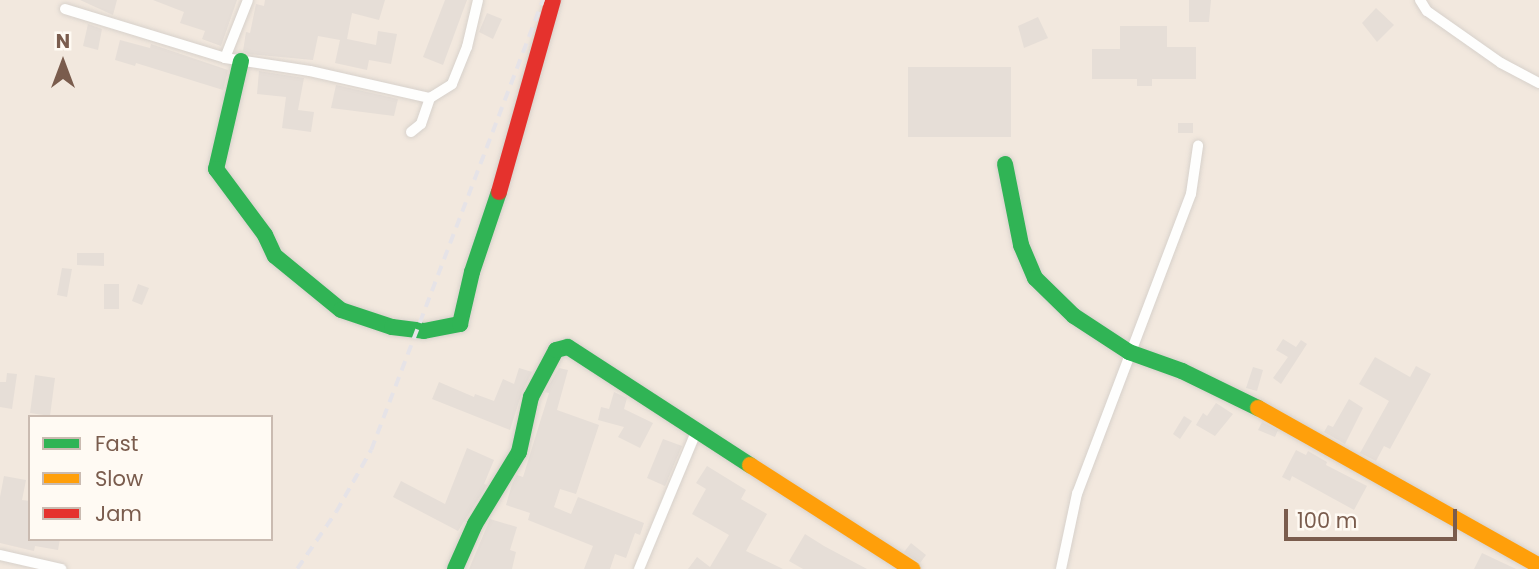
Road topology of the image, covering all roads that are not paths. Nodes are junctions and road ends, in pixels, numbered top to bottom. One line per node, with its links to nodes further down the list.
1 (248, 0): 6 (street)
2 (478, 0): 8 (street)
3 (553, 0): 6 (street)
4 (1420, 0): 7 (street)
5 (65, 9): 6 (street)
6 (233, 60): 8 (street)
7 (1539, 83)
8 (430, 98): 9 (street)
9 (411, 132)
10 (1198, 146): 12 (street)
11 (1004, 164): 12 (street)
12 (1129, 352): 15 (street); 20 (street)
13 (698, 430): 17 (street); 18 (street); 19 (street)
14 (0, 555): 16 (street)
15 (1539, 566)
16 (61, 569)
17 (455, 569)
18 (639, 569)
19 (912, 569)
20 (1061, 569)

